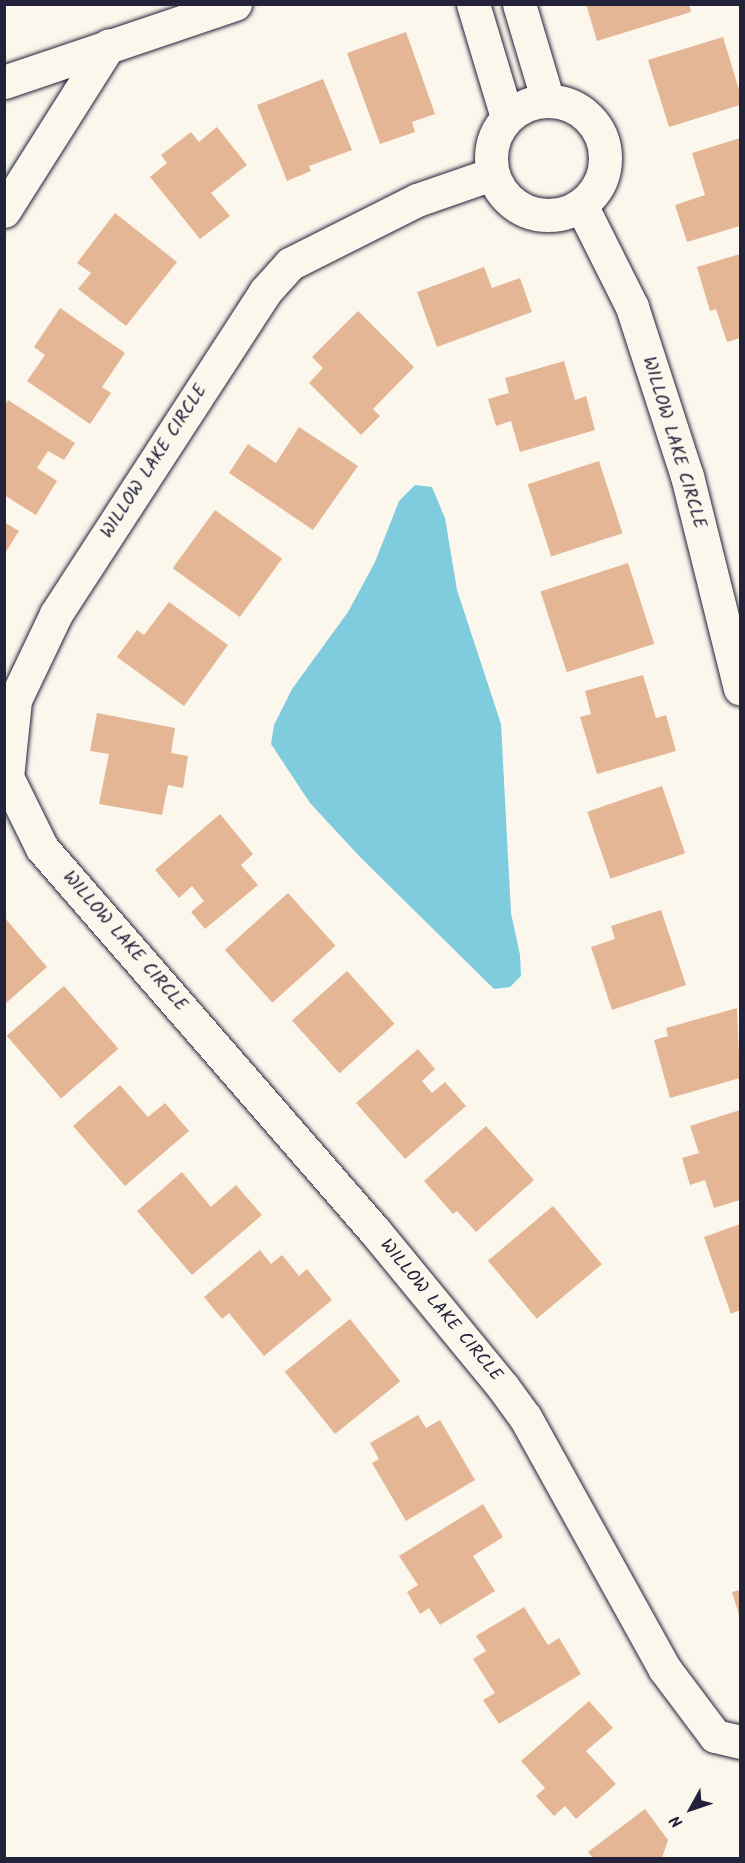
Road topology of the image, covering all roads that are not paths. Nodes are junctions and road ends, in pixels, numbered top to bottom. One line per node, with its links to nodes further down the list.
1 (235, 4): 4 (street)
2 (472, 4): 7 (street)
3 (519, 4): 6 (street)
4 (109, 45): 5 (street); 10 (street)
5 (4, 82)
6 (548, 100): 7 (street); 9 (street)
7 (507, 117): 8 (street)
8 (492, 174): 9 (street); 12 (street, WILLOW LAKE CIRCLE)
9 (582, 206): 11 (street, WILLOW LAKE CIRCLE)
10 (4, 212)
11 (741, 688)
12 (741, 1742)

